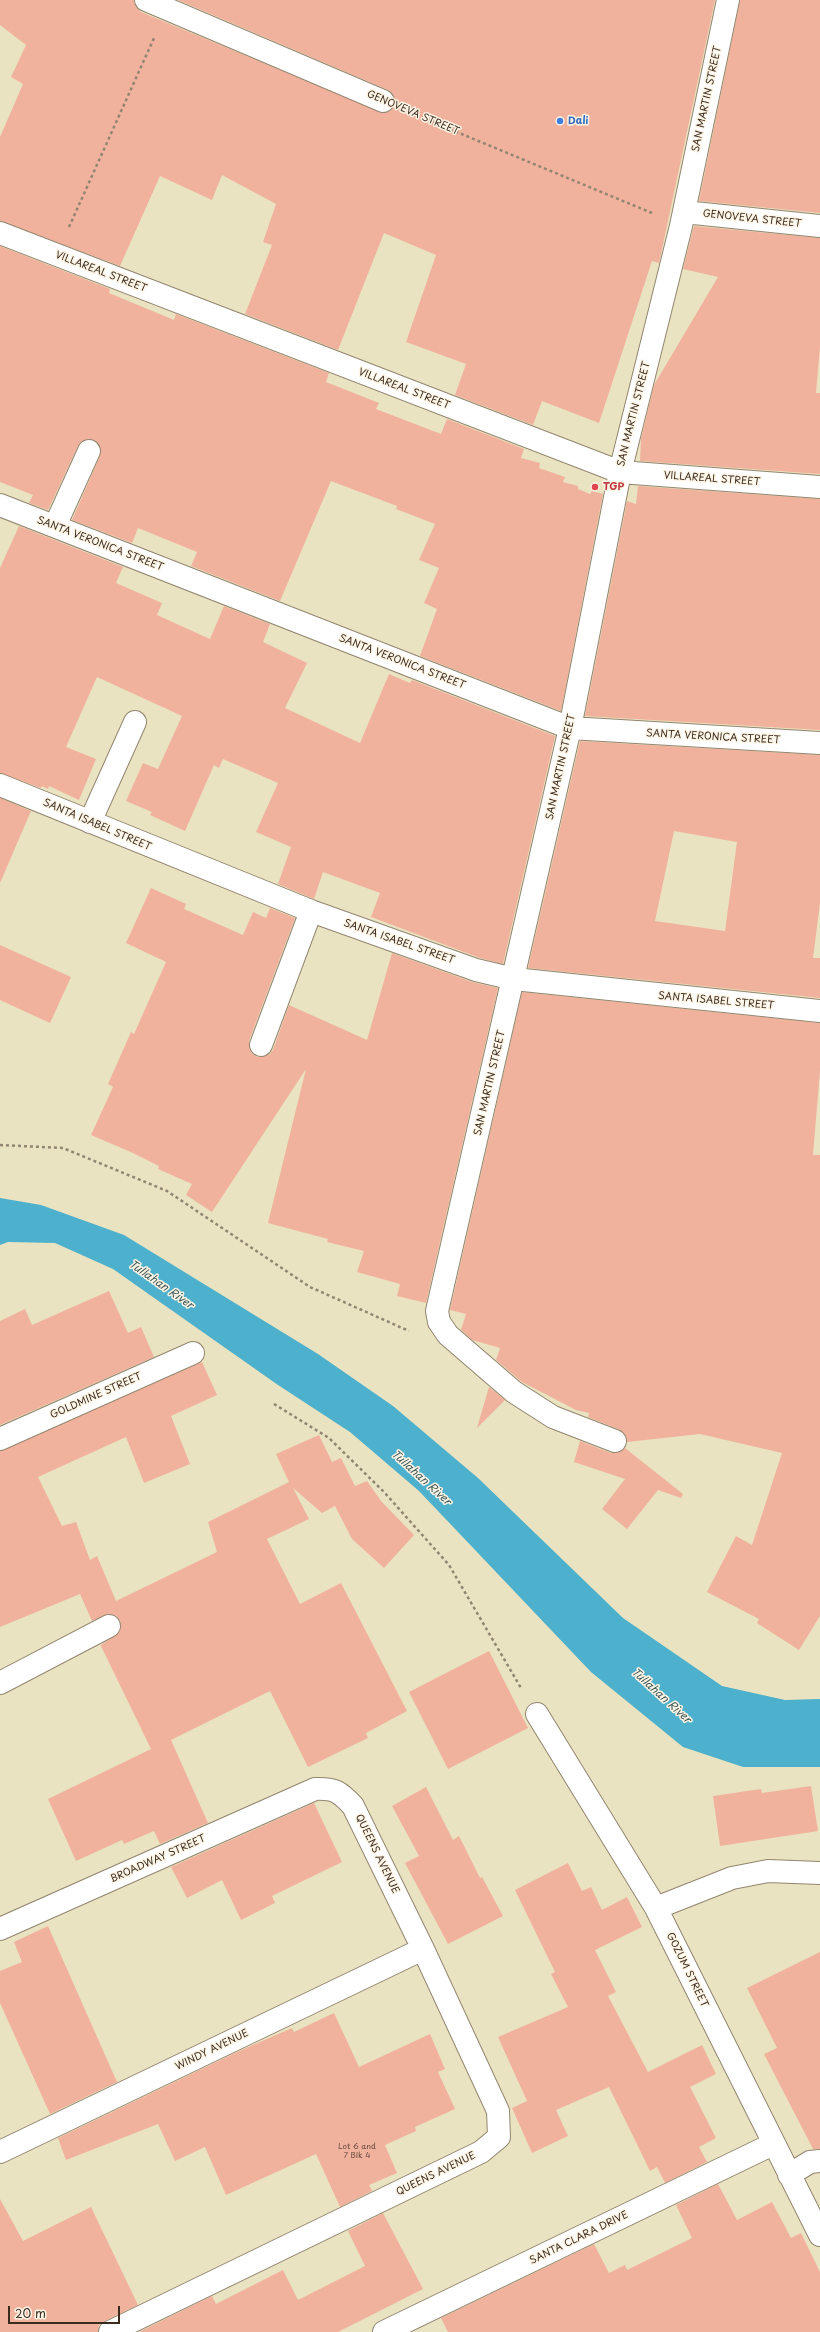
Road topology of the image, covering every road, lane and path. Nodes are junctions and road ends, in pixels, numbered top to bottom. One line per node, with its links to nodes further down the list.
1 (146, 0): 3 (street, GENOVEVA STREET)
2 (728, 0): 5 (street, SAN MARTIN STREET)
3 (167, 8): 4 (street, GENOVEVA STREET); 8 (path)
4 (383, 101): 5 (path, GENOVEVA STREET)
5 (682, 219): 6 (street, GENOVEVA STREET); 10 (street, SAN MARTIN STREET)
6 (820, 226)
7 (0, 233): 8 (street, VILLAREAL STREET)
8 (56, 255): 10 (street, VILLAREAL STREET)
9 (89, 451): 13 (street)
10 (620, 472): 11 (street, VILLAREAL STREET); 15 (street, SAN MARTIN STREET)
11 (820, 488)
12 (0, 505): 13 (street, SANTA VERONICA STREET)
13 (55, 526): 15 (street, SANTA VERONICA STREET)
14 (134, 722): 18 (street)
15 (570, 728): 16 (street, SANTA VERONICA STREET); 20 (street, SAN MARTIN STREET)
16 (820, 743)
17 (0, 785): 18 (street, SANTA ISABEL STREET)
18 (90, 822): 19 (street, SANTA ISABEL STREET)
19 (311, 912): 20 (street, SANTA ISABEL STREET); 22 (street)
20 (514, 979): 21 (street, SANTA ISABEL STREET); 28 (street, SAN MARTIN STREET)
21 (820, 1011)
22 (261, 1045)
23 (0, 1145): 24 (path)
24 (412, 1332)
25 (193, 1353): 27 (street, GOLDMINE STREET)
26 (274, 1404): 31 (path)
27 (0, 1439)
28 (615, 1441)
29 (109, 1626): 30 (street)
30 (0, 1683)
31 (537, 1714): 34 (street, GOZUM STREET)
32 (315, 1788): 35 (street, BROADWAY STREET); 36 (street, QUEENS AVENUE)
33 (820, 1873): 34 (street)
34 (656, 1908): 37 (street, GOZUM STREET)
35 (0, 1929)
36 (423, 1948): 38 (street, WINDY AVENUE); 42 (street, QUEENS AVENUE)
37 (774, 2144): 40 (street, GOZUM STREET); 43 (street, SANTA CLARA DRIVE)
38 (0, 2152)
39 (820, 2161): 40 (street)
40 (789, 2175): 41 (street, GOZUM STREET)
41 (820, 2235)
42 (110, 2332)
43 (384, 2332)

